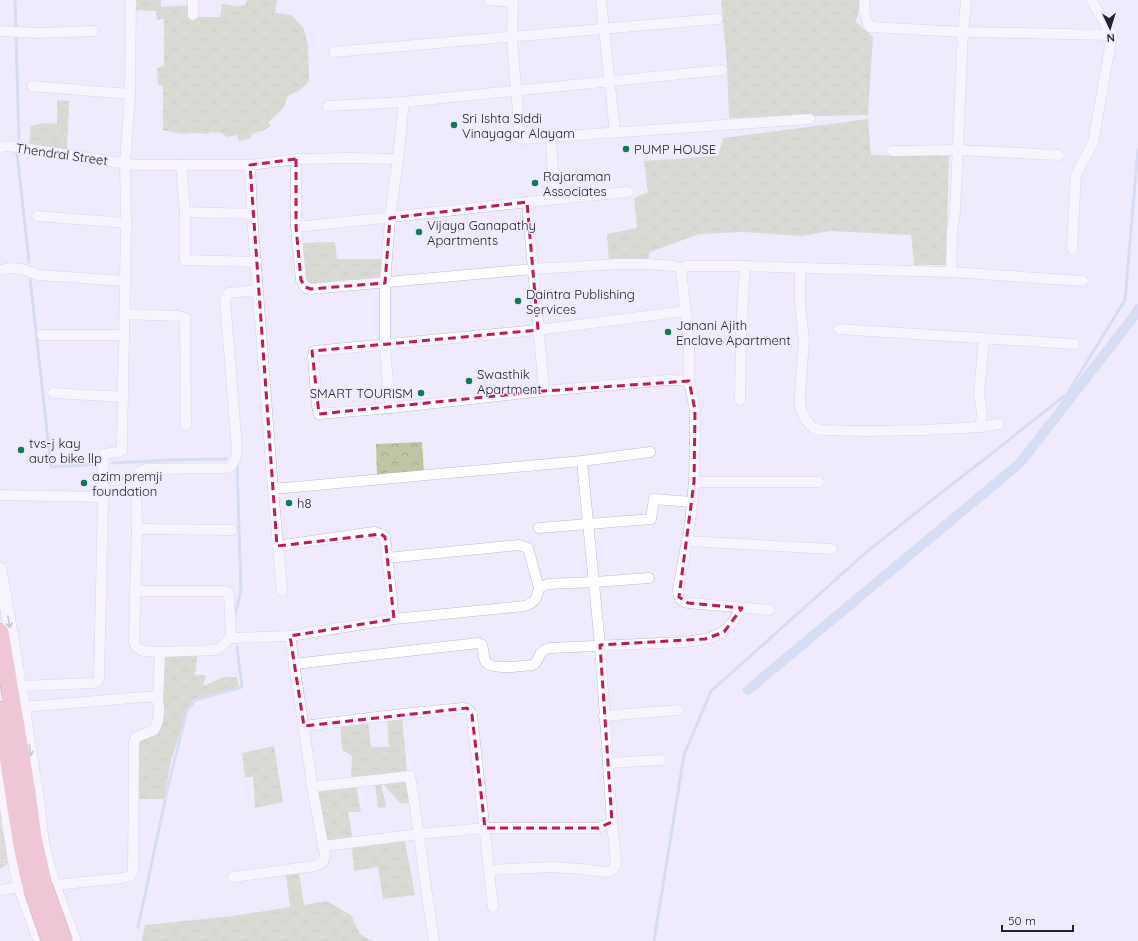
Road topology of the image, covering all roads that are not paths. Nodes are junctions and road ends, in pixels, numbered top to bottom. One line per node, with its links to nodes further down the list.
1 (131, 0): 22 (street)
2 (193, 0): 9 (street)
3 (489, 0): 8 (street)
4 (602, 0): 11 (street)
5 (865, 0): 14 (street)
6 (966, 0): 14 (street)
7 (1091, 0): 15 (street)
8 (513, 1): 16 (street)
9 (193, 15)
10 (717, 19): 11 (street)
11 (605, 29): 16 (street); 19 (street)
12 (0, 31): 13 (street)
13 (93, 31)
14 (963, 32): 15 (street); 30 (street)
15 (1112, 35): 46 (street)
16 (512, 38): 17 (street); 21 (street)
17 (334, 52)
18 (722, 70): 19 (street)
19 (610, 81): 21 (street); 26 (street)
20 (32, 86): 22 (street)
21 (516, 90): 23 (street); 27 (street)
22 (130, 94): 34 (street)
23 (404, 102): 24 (street); 33 (street)
24 (328, 106)
25 (810, 120): 26 (street)
26 (615, 134): 27 (street)
27 (551, 137): 38 (street)
28 (0, 147): 34 (street, Thendral Street)
29 (892, 150): 30 (street)
30 (958, 150): 31 (street); 53 (street)
31 (1059, 155)
32 (296, 159): 33 (street, Thendral Street); 36 (street, Thendral Street); 45 (street)
33 (398, 159): 43 (street)
34 (125, 163): 35 (street, Thendral Street); 44 (street)
35 (181, 165): 36 (street, Thendral Street); 40 (street)
36 (250, 165): 41 (street)
37 (628, 192): 38 (street)
38 (554, 199): 39 (street)
39 (527, 202): 43 (street); 52 (street)
40 (185, 212): 41 (street); 47 (street)
41 (252, 214): 47 (street)
42 (38, 216): 44 (street)
43 (390, 218): 45 (street); 56 (street)
44 (126, 223): 54 (street)
45 (296, 227): 56 (street)
46 (1072, 249)
47 (256, 262): 57 (street)
48 (745, 266): 49 (street); 50 (street); 71 (street)
49 (681, 268): 52 (street); 58 (street)
50 (800, 268): 53 (street); 75 (street)
51 (0, 270): 54 (street)
52 (533, 270): 56 (street); 61 (street)
53 (951, 272): 55 (street)
54 (125, 280): 59 (street)
55 (1084, 281)
56 (385, 283): 66 (street)
57 (258, 290): 80 (street); 81 (street)
58 (686, 311): 61 (street); 67 (street)
59 (125, 314): 63 (street); 74 (street)
60 (839, 329): 64 (street)
61 (538, 330): 66 (street); 68 (street)
62 (42, 335): 63 (street)
63 (124, 335): 70 (street)
64 (984, 338): 65 (street); 75 (street)
65 (1074, 344)
66 (385, 345): 72 (street); 72 (street)
67 (689, 381): 68 (street); 78 (street)
68 (544, 391): 72 (street)
69 (53, 393): 70 (street)
70 (124, 397): 83 (street)
71 (740, 400)
72 (390, 408)
73 (999, 424): 75 (street)
74 (186, 425)
75 (980, 427)
76 (650, 452): 77 (street)
77 (582, 461): 80 (street); 85 (street)
78 (694, 482): 79 (street); 84 (street)
79 (819, 482)
80 (273, 489): 90 (street)
81 (136, 490): 83 (street); 87 (street)
82 (0, 495): 83 (street)
83 (103, 495): 108 (street)
84 (692, 502): 85 (street); 89 (street)
85 (589, 523): 86 (street); 95 (street)
86 (539, 528)
87 (137, 529): 88 (street); 97 (street)
88 (232, 530)
89 (687, 541): 91 (street); 99 (street)
90 (278, 546): 92 (street); 98 (street)
91 (832, 549)
92 (387, 558): 96 (street); 101 (street)
93 (0, 570): 108 (street, one-way to 108)
94 (649, 578): 95 (street)
95 (595, 582): 96 (street); 105 (street)
96 (539, 588): 101 (street)
97 (136, 591): 104 (street); 106 (street)
98 (282, 591)
99 (742, 608): 100 (street); 105 (street)
100 (769, 610)
101 (394, 619): 103 (street)
102 (0, 632): 125 (highway)
103 (290, 636): 104 (street); 107 (street)
104 (232, 638): 106 (street)
105 (600, 645): 107 (street); 113 (street)
106 (160, 652): 109 (street)
107 (294, 664): 114 (street)
108 (20, 686): 110 (street)
109 (158, 700): 110 (street); 125 (street)
110 (24, 707): 125 (street, one-way to 125)
111 (0, 710): 125 (highway)
112 (678, 710): 113 (street)
113 (604, 716): 116 (street)
114 (304, 726): 118 (street); 120 (street)
115 (660, 760): 116 (street)
116 (608, 763): 119 (street)
117 (0, 765): 125 (street)
118 (312, 787): 121 (street); 122 (street)
119 (612, 822): 120 (street); 123 (street)
120 (485, 828): 121 (street); 123 (street)
121 (419, 834): 122 (street); 132 (street)
122 (324, 846): 124 (street)
123 (489, 870): 127 (street)
124 (233, 877)
125 (38, 889): 126 (street); 128 (street); 129 (highway, bridge); 130 (highway, bridge); 131 (street)
126 (0, 890)
127 (493, 907)
128 (40, 941)
129 (50, 941)
130 (64, 941)
131 (74, 941)
132 (434, 941)

